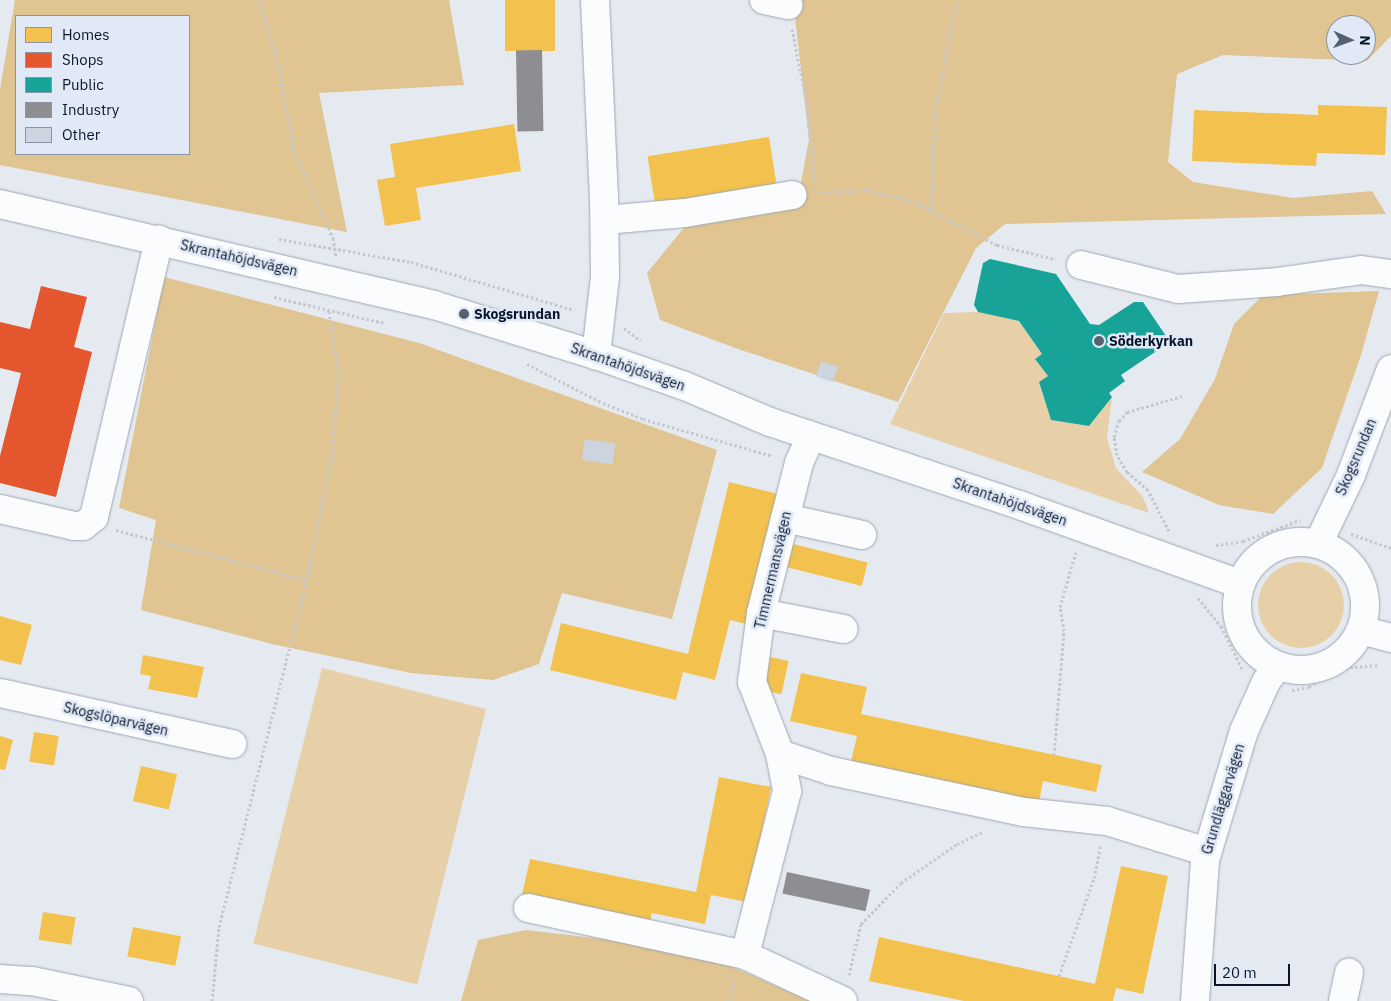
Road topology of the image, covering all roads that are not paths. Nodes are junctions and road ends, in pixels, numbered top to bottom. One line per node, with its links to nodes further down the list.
1 (595, 0): 4 (street)
2 (804, 193): 4 (street)
3 (0, 204): 5 (street, Skrantahöjdsvägen)
4 (604, 220): 8 (street)
5 (159, 240): 8 (street, Skrantahöjdsvägen); 11 (street)
6 (1081, 265): 7 (street)
7 (1391, 274)
8 (596, 355): 10 (street, Skrantahöjdsvägen)
9 (1391, 369): 14 (street, Skogsrundan)
10 (812, 436): 12 (street, Timmermansvägen); 15 (street, Skrantahöjdsvägen)
11 (0, 508)
12 (785, 518): 13 (street); 16 (street, Timmermansvägen)
13 (862, 535)
14 (1318, 544): 15 (street); 18 (street)
15 (1240, 584): 20 (street)
16 (761, 613): 17 (street); 23 (street, Timmermansvägen)
17 (843, 629)
18 (1360, 630): 19 (street); 20 (street)
19 (1391, 638)
20 (1271, 674): 24 (street, Grundläggarvägen)
21 (0, 693): 22 (street, Skogslöparvägen)
22 (232, 744)
23 (780, 754): 24 (street); 26 (street, Timmermansvägen)
24 (1207, 852): 31 (street, Grundläggarvägen)
25 (528, 908): 26 (street)
26 (745, 955): 30 (street)
27 (1349, 972): 32 (street)
28 (0, 978): 29 (street)
29 (129, 1001)
30 (843, 1001)
31 (1195, 1001)
32 (1343, 1001)

